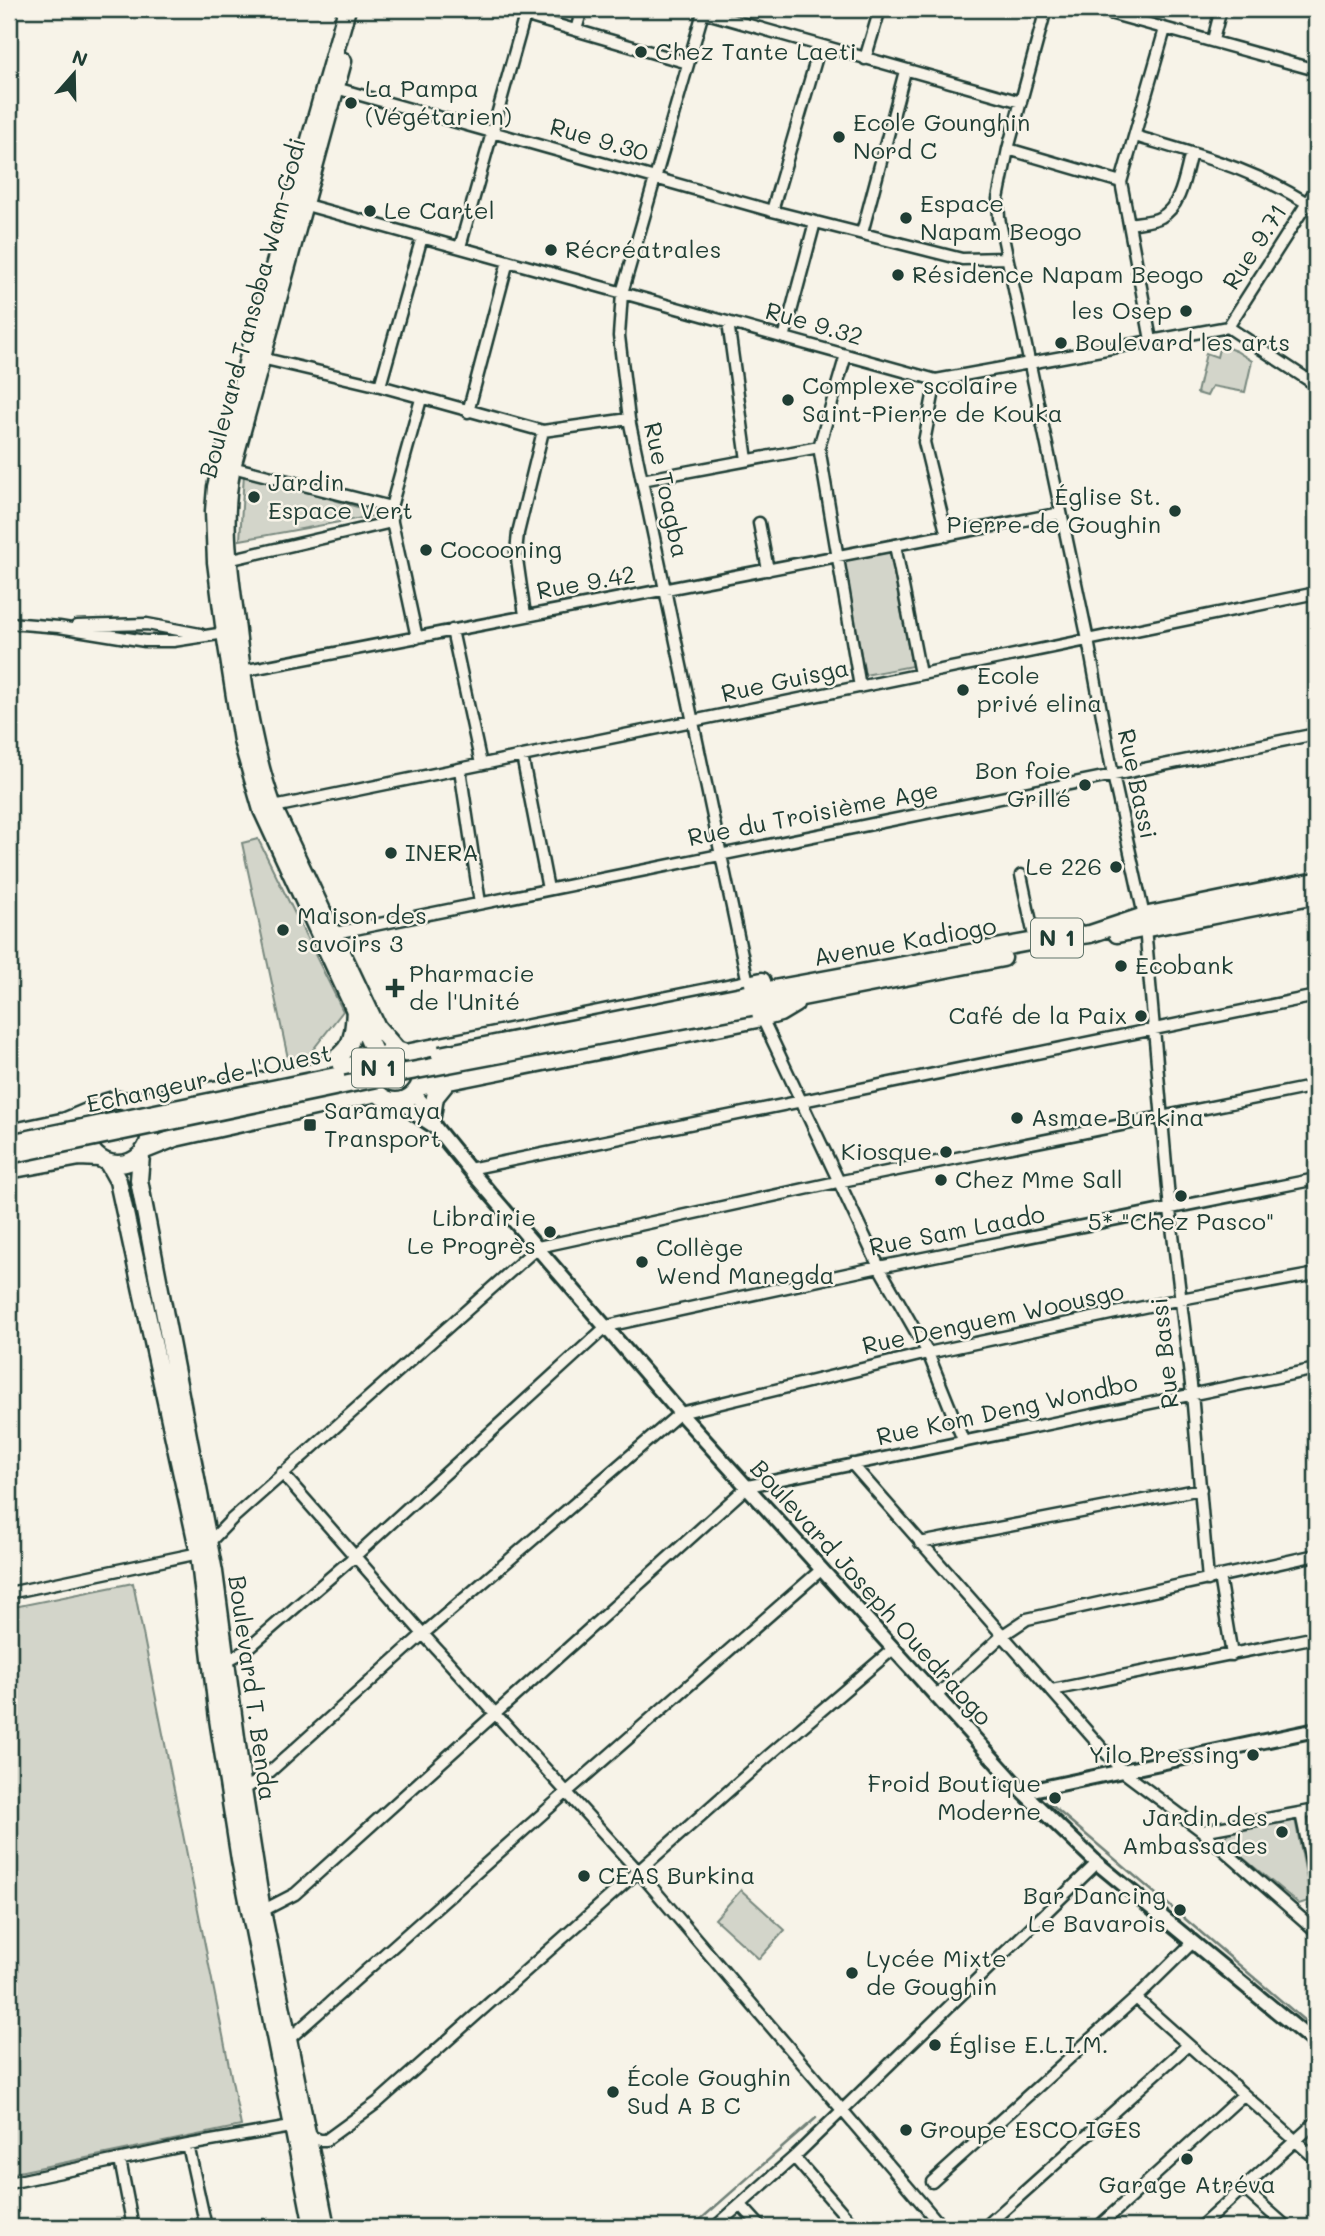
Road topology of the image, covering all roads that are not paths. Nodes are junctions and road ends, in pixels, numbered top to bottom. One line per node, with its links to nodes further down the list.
1 (347, 9): 19 (main road, Boulevard Tansoba Wam-Godi)
2 (358, 9): 19 (main road, Boulevard Tansoba Wam-Godi)
3 (503, 9): 10 (street)
4 (582, 9): 12 (street)
5 (880, 9): 15 (street)
6 (1046, 9): 20 (street, Rue Bassi)
7 (1095, 9): 11 (street)
8 (1221, 9): 13 (street)
9 (703, 10): 14 (street); 16 (street, Rue Toagba)
10 (525, 15): 12 (street); 21 (street)
11 (1165, 29): 13 (street); 22 (street)
12 (576, 30): 16 (street)
13 (1213, 40): 17 (street)
14 (820, 46): 15 (street); 30 (street)
15 (865, 59): 18 (street)
16 (688, 62): 25 (street, Rue Toagba)
17 (1316, 70)
18 (905, 71): 20 (street); 33 (street)
19 (330, 86): 21 (street, Rue 9.30); 28 (main road, Boulevard Tansoba Wam-Godi)
20 (1021, 102): 23 (street, Rue Bassi)
21 (493, 131): 25 (street, Rue 9.30); 35 (street)
22 (1135, 136): 24 (street); 26 (street)
23 (1008, 149): 26 (street); 36 (street, Rue Bassi)
24 (1191, 153): 29 (street); 32 (street)
25 (655, 178): 30 (street, Rue 9.30); 38 (street, Rue Toagba)
26 (1121, 182): 32 (street)
27 (1316, 189): 29 (street, Rue 9.71)
28 (298, 203): 34 (street, Rue 9.32); 44 (main road, Boulevard Tansoba Wam-Godi); 72 (main road, Boulevard Tansoba Wam-Godi)
29 (1312, 206): 40 (street, Rue 9.71)
30 (772, 211): 31 (street, Rue 9.30)
31 (815, 222): 33 (street, Rue 9.30); 41 (street)
32 (1129, 224): 42 (street)
33 (862, 233): 36 (street)
34 (422, 237): 35 (street, Rue 9.32); 48 (street)
35 (460, 247): 37 (street, Rue 9.32)
36 (1007, 258): 45 (street, Rue Bassi)
37 (508, 261): 38 (street, Rue 9.32); 50 (street)
38 (622, 293): 39 (street, Rue 9.32); 51 (street, Rue Toagba)
39 (729, 322): 41 (street, Rue 9.32); 54 (street)
40 (1228, 327): 42 (street, Rue 9.32); 47 (street)
41 (784, 338): 43 (street, Rue 9.32)
42 (1152, 340): 45 (street, Rue 9.32)
43 (846, 355): 46 (street, Rue 9.32); 53 (street)
44 (261, 359): 48 (street); 55 (main road, Boulevard Tansoba Wam-Godi)
45 (1030, 361): 46 (street, Rue 9.32); 58 (street, Rue Bassi)
46 (936, 380): 61 (street)
47 (1316, 385)
48 (380, 386): 49 (street)
49 (421, 398): 50 (street); 57 (street)
50 (468, 412): 52 (street)
51 (629, 419): 52 (street); 56 (street, Rue Toagba)
52 (543, 431): 68 (street)
53 (819, 447): 54 (street); 63 (street)
54 (747, 460): 56 (street)
55 (232, 467): 57 (street); 64 (main road, Boulevard Tansoba Wam-Godi)
56 (642, 480): 66 (street, Rue Toagba)
57 (391, 507): 59 (street)
58 (1061, 513): 61 (street, Rue 9.42); 75 (street, Rue Bassi)
59 (392, 522): 64 (street); 74 (street)
60 (758, 523): 65 (street)
61 (947, 536): 62 (street, Rue 9.42)
62 (895, 545): 63 (street, Rue 9.42); 77 (street)
63 (836, 556): 65 (street, Rue 9.42); 78 (street)
64 (228, 560): 76 (main road, Boulevard Tansoba Wam-Godi)
65 (768, 570): 66 (street, Rue 9.42)
66 (665, 590): 68 (street, Rue 9.42); 79 (street, Rue Toagba)
67 (1316, 593): 75 (street, Rue Guisga)
68 (525, 615): 71 (street, Rue 9.42)
69 (9, 623): 70 (street)
70 (59, 627): 73 (street); 73 (street)
71 (452, 630): 74 (street, Rue 9.42); 82 (street)
72 (225, 633): 73 (street); 85 (main road, Boulevard Tansoba Wam-Godi)
73 (208, 635)
74 (417, 638): 76 (street, Rue 9.42)
75 (1088, 640): 77 (street, Rue Guisga); 84 (street, Rue Bassi)
76 (242, 671): 85 (main road, Boulevard Tansoba Wam-Godi)
77 (920, 674): 78 (street, Rue Guisga)
78 (860, 687): 79 (street, Rue Guisga)
79 (693, 721): 81 (street, Rue Guisga); 86 (street, Rue Toagba)
80 (1316, 734): 84 (street, Rue du Troisième Age)
81 (522, 756): 82 (street, Rue Guisga); 89 (street)
82 (481, 764): 83 (street, Rue Guisga)
83 (460, 769): 85 (street, Rue Guisga); 91 (street)
84 (1112, 775): 86 (street, Rue du Troisième Age); 92 (street, Rue Bassi)
85 (267, 809): 93 (main road, Boulevard Tansoba Wam-Godi)
86 (721, 855): 89 (street, Rue du Troisième Age); 97 (street, Rue Toagba)
87 (1021, 875): 94 (street)
88 (1316, 881): 92 (main road, Avenue Kadiogo / N 1)
89 (548, 889): 91 (street, Rue du Troisième Age)
90 (1316, 895): 92 (main road, Avenue Kadiogo / N 1)
91 (480, 903): 93 (street, Rue du Troisième Age)
92 (1145, 922): 94 (main road, Avenue Kadiogo / N 1); 95 (main road, Avenue Kadiogo / N 1); 99 (street, Rue Bassi)
93 (326, 934): 98 (main road); 100 (main road, Boulevard Tansoba Wam-Godi)
94 (1035, 942): 95 (main road, Avenue Kadiogo / N 1)
95 (799, 991): 97 (main road, Avenue Kadiogo / N 1); 97 (main road, N 1)
96 (1316, 996): 99 (street)
97 (752, 1001): 100 (main road, N 1); 103 (main road, N 1); 108 (street, Rue Toagba); 113 (main road, Echangeur de l'Ouest / N 1, bridge); 115 (main road, N 1, bridge)
98 (355, 1008): 101 (main road); 102 (main road)
99 (1154, 1029): 108 (street); 110 (street, Rue Bassi)
100 (402, 1051): 101 (main road, N 1); 106 (main road, N 1)
101 (376, 1060): 102 (main road, N 1); 105 (main road, N 1)
102 (313, 1072): 107 (main road, N 1)
103 (448, 1081): 106 (main road, N 1); 111 (main road)
104 (1316, 1086): 110 (street)
105 (377, 1093): 106 (main road, N 1); 114 (main road, N 1)
106 (412, 1093): 111 (street, Boulevard Joseph Ouedraogo)
107 (126, 1101): 109 (main road, N 1); 114 (main road)
108 (799, 1101): 117 (street); 120 (street, Rue Toagba)
109 (97, 1108): 112 (main road, N 1); 116 (main road)
110 (1161, 1116): 120 (street); 121 (street, Rue Bassi)
111 (434, 1122): 117 (street, Boulevard Joseph Ouedraogo)
112 (9, 1133)
113 (9, 1143)
114 (143, 1153): 116 (main road, N 1); 137 (main road, Boulevard T. Benda)
115 (9, 1155)
116 (104, 1160): 118 (main road, N 1); 137 (main road, Boulevard T. Benda)
117 (469, 1168): 122 (street, Boulevard Joseph Ouedraogo)
118 (9, 1170)
119 (1316, 1179): 121 (street, Rue Sam Laado)
120 (837, 1182): 122 (street); 123 (street, Rue Toagba)
121 (1170, 1210): 123 (street, Rue Sam Laado); 125 (street, Rue Bassi)
122 (538, 1247): 126 (street, Boulevard Joseph Ouedraogo); 133 (street)
123 (879, 1268): 126 (street, Rue Sam Laado); 127 (street, Rue Toagba)
124 (1316, 1274): 125 (street, Rue Denguem Woousgo)
125 (1181, 1299): 127 (street, Rue Denguem Woousgo); 129 (street, Rue Bassi)
126 (607, 1326): 130 (street, Boulevard Joseph Ouedraogo); 139 (street)
127 (928, 1353): 130 (street, Rue Denguem Woousgo); 131 (street, Rue Toagba)
128 (1316, 1369): 129 (street, Rue Kom Deng Wondbo)
129 (1192, 1393): 131 (street, Rue Kom Deng Wondbo); 135 (street, Rue Bassi)
130 (680, 1413): 134 (street, Boulevard Joseph Ouedraogo); 144 (street)
131 (963, 1440): 132 (street, Rue Kom Deng Wondbo)
132 (852, 1464): 134 (street, Rue Kom Deng Wondbo); 136 (street)
133 (282, 1473): 137 (street); 139 (street)
134 (748, 1486): 140 (street, Boulevard Joseph Ouedraogo); 152 (street)
135 (1201, 1489): 136 (street); 142 (street, Rue Bassi)
136 (920, 1543): 145 (street)
137 (204, 1548): 143 (street); 149 (main road, Boulevard T. Benda); 174 (main road, Boulevard T. Benda)
138 (1316, 1555): 141 (street)
139 (355, 1556): 144 (street); 149 (street)
140 (822, 1569): 147 (street, Boulevard Joseph Ouedraogo); 156 (street)
141 (1219, 1576): 142 (street); 148 (street)
142 (1208, 1580): 145 (street)
143 (9, 1593)
144 (423, 1634): 152 (street); 155 (street)
145 (1003, 1635): 150 (street); 151 (street)
146 (1316, 1637): 148 (street)
147 (893, 1649): 151 (street, Boulevard Joseph Ouedraogo); 162 (street)
148 (1232, 1655): 150 (street)
149 (226, 1661): 155 (main road, Boulevard T. Benda)
150 (1052, 1690): 154 (street)
151 (935, 1697): 157 (street, Boulevard Joseph Ouedraogo)
152 (497, 1714): 156 (street); 164 (street)
153 (1316, 1730): 154 (street)
154 (1122, 1771): 157 (street); 160 (street)
155 (243, 1790): 164 (main road, Boulevard T. Benda)
156 (566, 1792): 162 (street); 168 (street)
157 (1023, 1792): 161 (street, Boulevard Joseph Ouedraogo)
158 (1316, 1810): 159 (street)
159 (1301, 1813): 160 (street); 163 (street)
160 (1202, 1831): 165 (street)
161 (1097, 1863): 166 (street, Boulevard Joseph Ouedraogo); 172 (street)
162 (639, 1872): 172 (street); 175 (street)
163 (1316, 1885)
164 (262, 1911): 168 (main road, Boulevard T. Benda)
165 (1316, 1931)
166 (1192, 1943): 167 (street); 169 (street, Boulevard Joseph Ouedraogo)
167 (1136, 1998): 170 (street); 181 (street)
168 (289, 2039): 175 (main road, Boulevard T. Benda)
169 (1315, 2041)
170 (1187, 2046): 171 (street); 193 (street)
171 (1242, 2095): 176 (street); 194 (street)
172 (843, 2110): 178 (street); 192 (street)
173 (1316, 2122): 176 (street)
174 (291, 2127): 175 (street); 177 (street); 187 (main road, Boulevard T. Benda)
175 (309, 2135): 188 (main road, Boulevard T. Benda)
176 (1295, 2141): 179 (street); 183 (street)
177 (188, 2145): 180 (street); 186 (street)
178 (794, 2157): 184 (street); 191 (street)
179 (1316, 2159)
180 (120, 2160): 182 (street); 185 (street)
181 (932, 2182)
182 (9, 2183)
183 (1244, 2189): 195 (street); 196 (street)
184 (741, 2205): 189 (street); 190 (street)
185 (133, 2227)
186 (206, 2227)
187 (313, 2227)
188 (326, 2227)
189 (715, 2227)
190 (761, 2227)
191 (856, 2227)
192 (942, 2227)
193 (985, 2227)
194 (1098, 2227)
195 (1200, 2227)
196 (1287, 2227)

